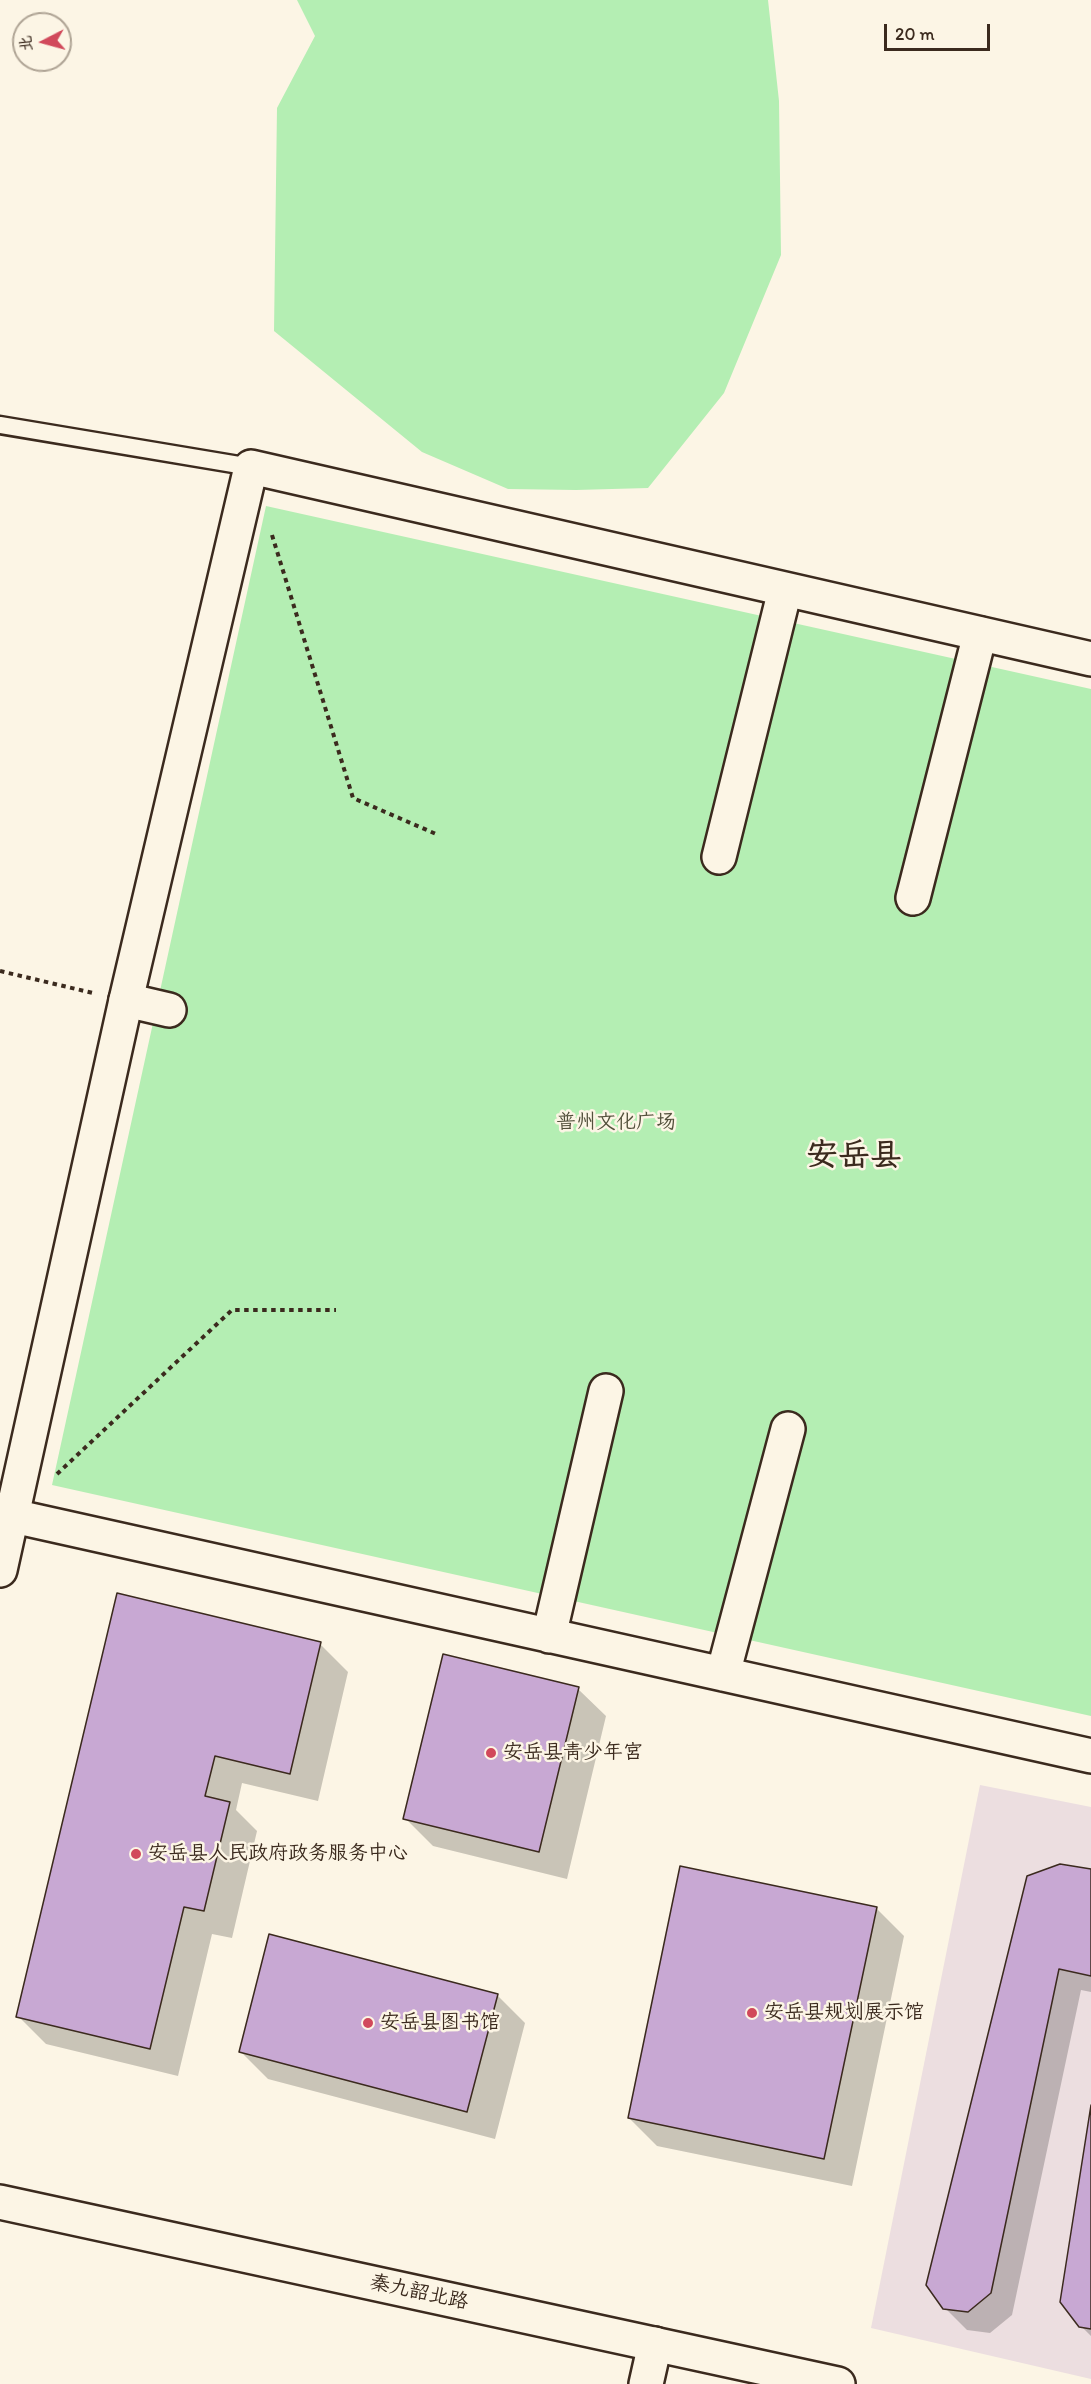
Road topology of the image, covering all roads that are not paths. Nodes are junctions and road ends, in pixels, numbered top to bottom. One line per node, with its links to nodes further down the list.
1 (0, 425): 2 (lane)
2 (251, 468): 3 (street); 8 (street)
3 (785, 590): 4 (street); 6 (street)
4 (980, 634): 5 (street); 7 (street)
5 (1091, 659)
6 (718, 856)
7 (913, 898)
8 (126, 1000): 9 (street); 12 (street)
9 (169, 1010)
10 (606, 1390): 14 (street)
11 (788, 1430): 15 (street)
12 (6, 1514): 13 (street); 14 (street)
13 (0, 1570)
14 (549, 1636): 15 (street)
15 (723, 1674): 16 (street)
16 (1091, 1756)
17 (0, 2202): 18 (street, 秦九韶北路)
18 (655, 2344): 19 (street); 20 (street, 秦九韶北路)
19 (646, 2384)
20 (838, 2384)

